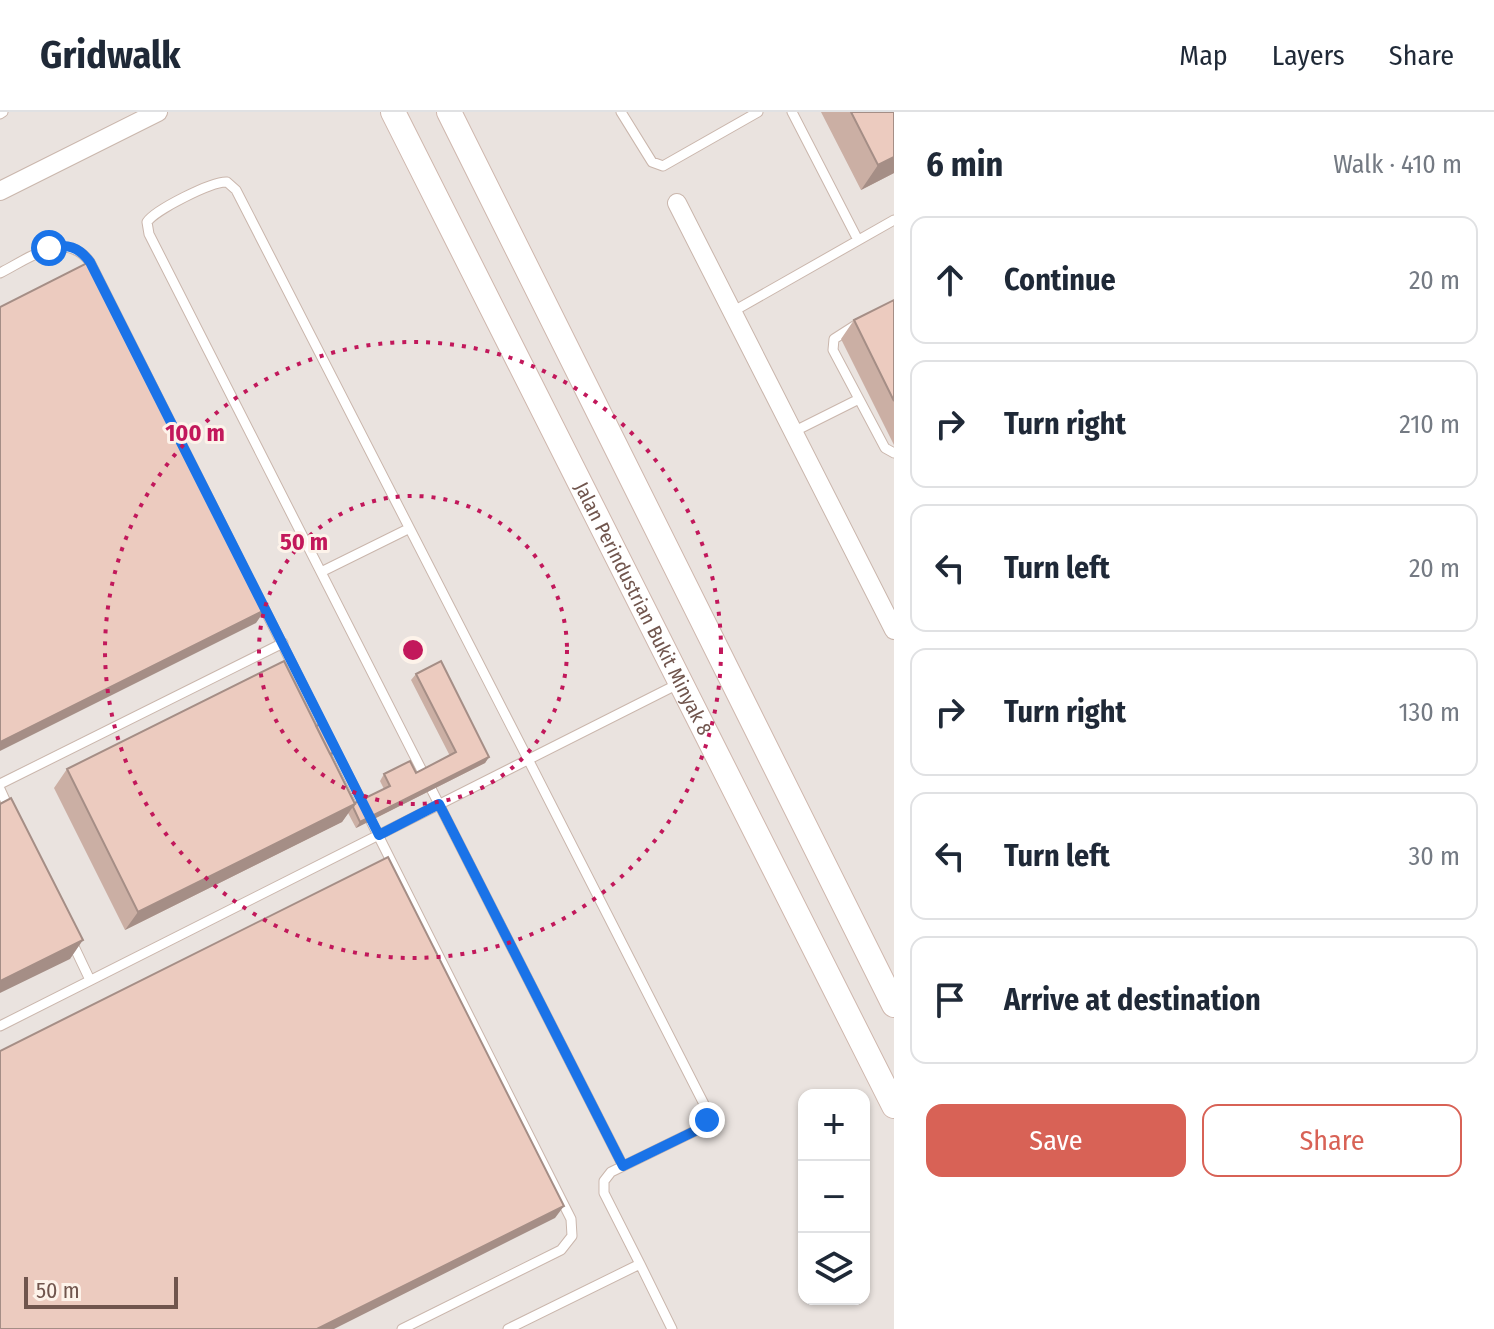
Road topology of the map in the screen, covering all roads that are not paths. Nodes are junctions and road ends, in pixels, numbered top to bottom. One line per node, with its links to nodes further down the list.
1 (158, 112): 7 (street)
2 (393, 112): 21 (street, Jalan Perindustrian Bukit Minyak 8)
3 (449, 112): 33 (street)
4 (621, 112): 5 (lane)
5 (758, 112)
6 (792, 112): 10 (lane)
7 (0, 191)
8 (677, 203): 12 (street)
9 (894, 220): 10 (lane)
10 (858, 240): 12 (lane)
11 (0, 273): 20 (lane)
12 (732, 312): 15 (street)
13 (869, 318): 14 (lane)
14 (859, 399): 15 (lane); 16 (lane)
15 (793, 432): 19 (street)
16 (894, 453)
17 (408, 529): 18 (lane); 18 (lane); 24 (lane)
18 (321, 572): 28 (lane)
19 (894, 630)
20 (283, 643): 22 (lane); 27 (lane)
21 (681, 682): 24 (lane); 35 (street, Jalan Perindustrian Bukit Minyak 8)
22 (311, 699): 23 (lane); 26 (lane)
23 (306, 719)
24 (530, 759): 28 (lane); 36 (lane)
25 (338, 774): 26 (lane)
26 (351, 778): 30 (lane)
27 (0, 787): 29 (lane)
28 (439, 804): 30 (lane); 36 (lane)
29 (13, 816)
30 (379, 835): 32 (lane); 38 (lane)
31 (64, 926): 32 (lane)
32 (90, 980): 34 (lane)
33 (894, 1005)
34 (0, 1026)
35 (894, 1106)
36 (623, 1166): 37 (lane)
37 (640, 1264): 39 (lane); 40 (lane)
38 (402, 1329)
39 (508, 1329)
40 (672, 1329)

